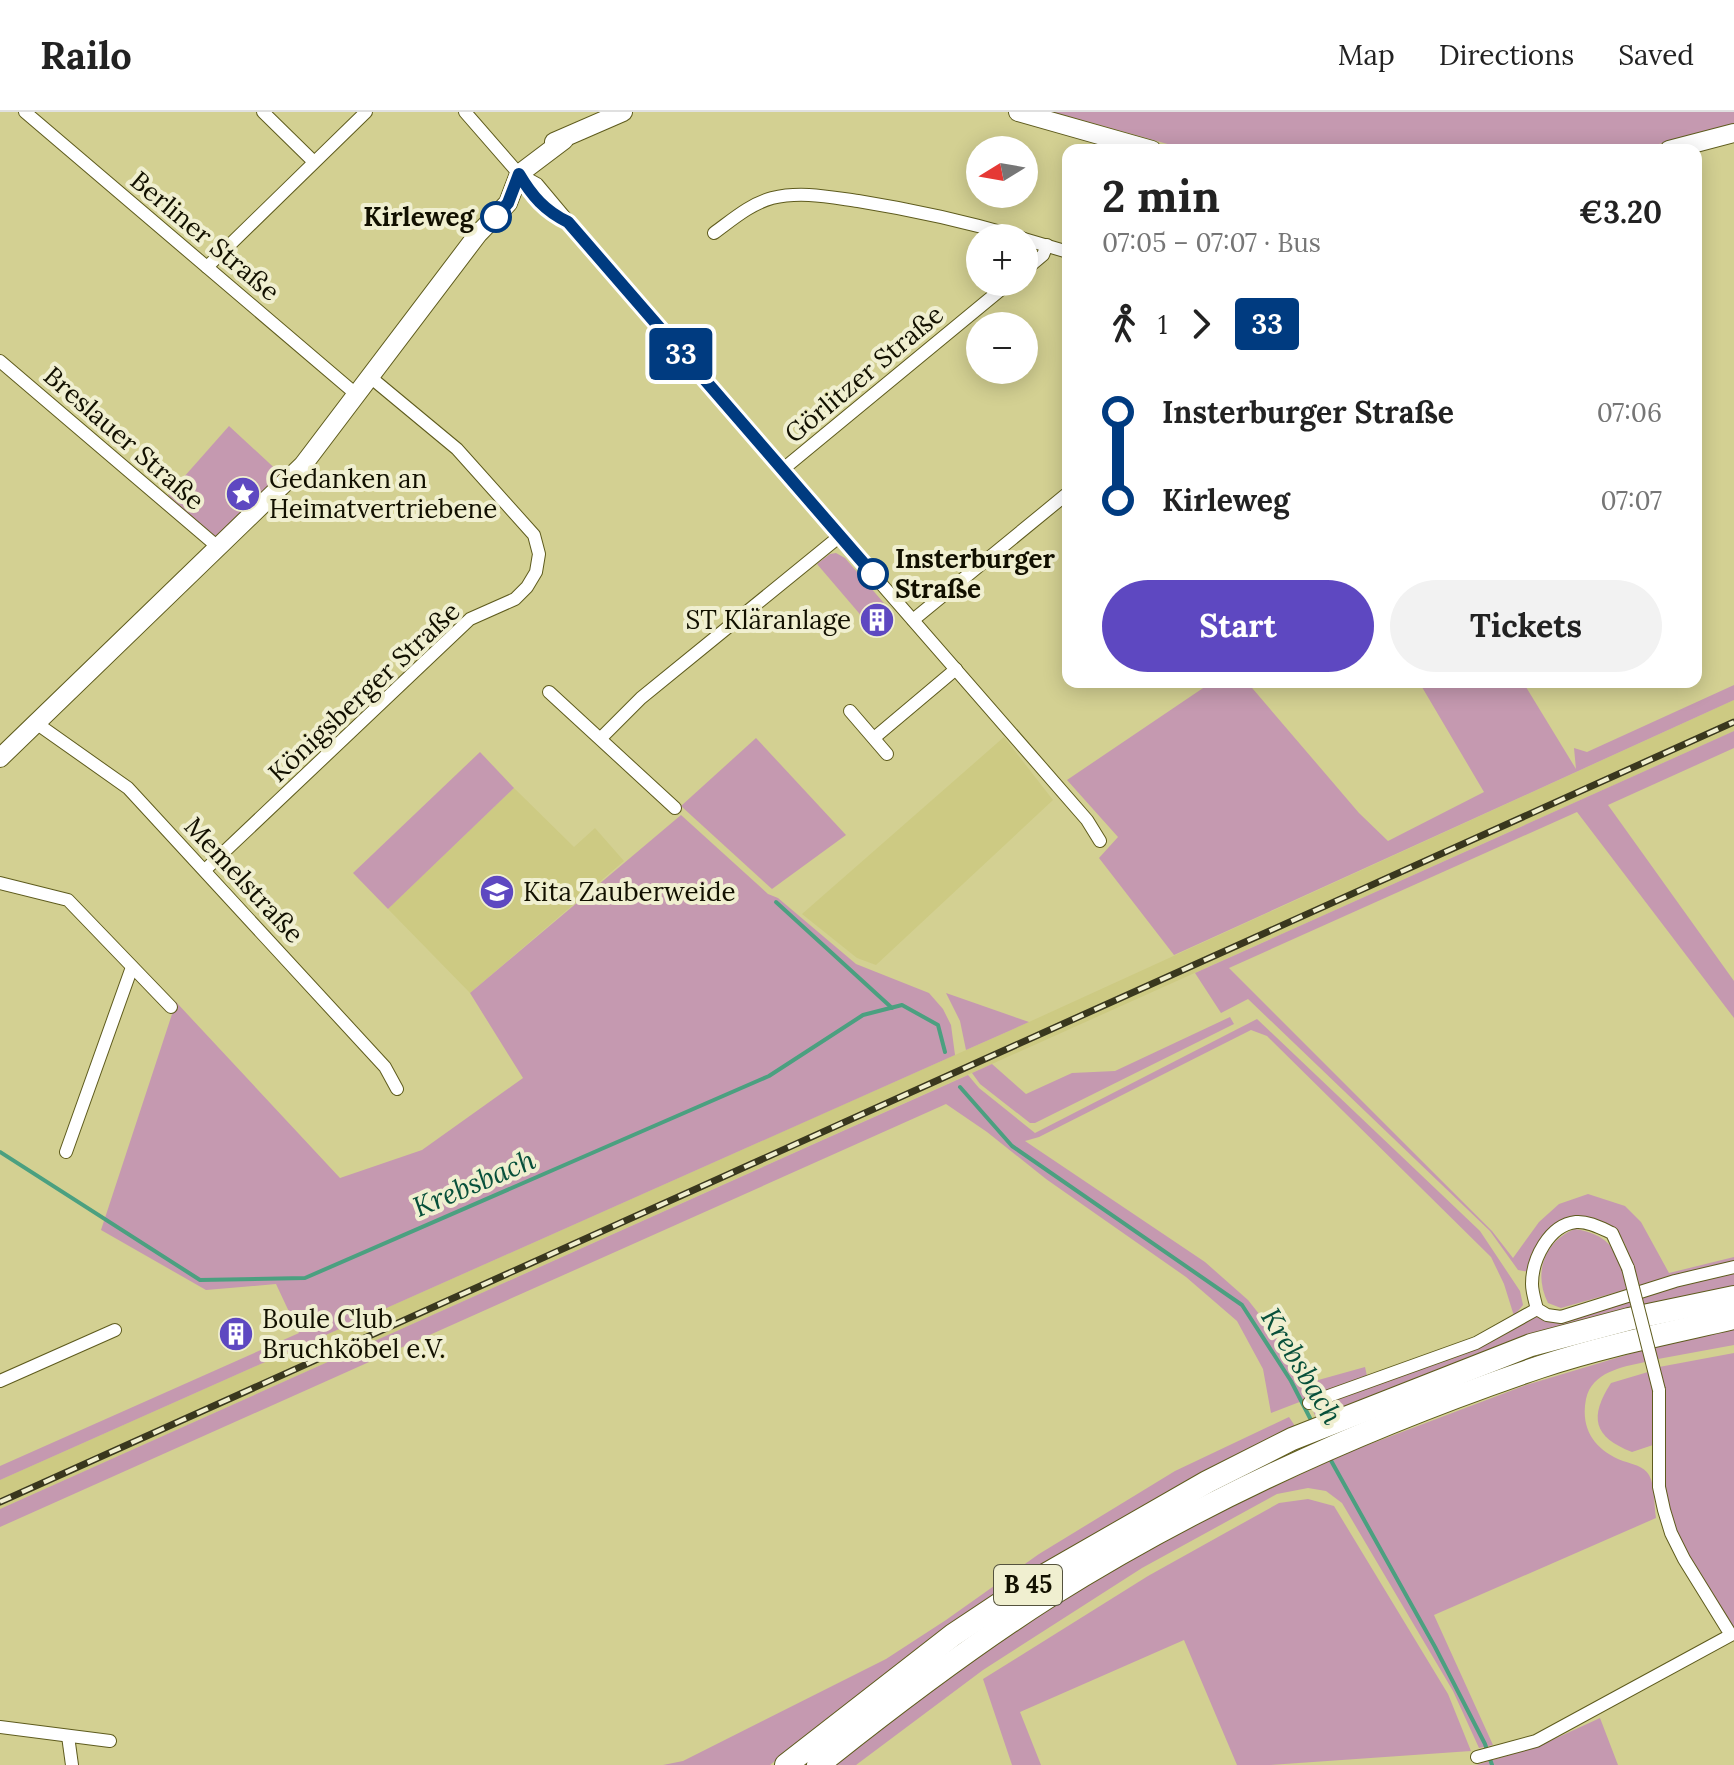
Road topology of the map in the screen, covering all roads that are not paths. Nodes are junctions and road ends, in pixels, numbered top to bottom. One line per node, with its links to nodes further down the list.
1 (25, 112): 18 (street, Berliner Straße)
2 (263, 112): 10 (street)
3 (366, 112): 10 (street)
4 (465, 112): 11 (street)
5 (623, 112): 11 (street)
6 (1018, 112): 8 (street)
7 (1734, 133): 9 (street)
8 (1131, 144)
9 (1692, 144)
10 (313, 161): 18 (street)
11 (519, 174): 21 (street); 23 (street)
12 (975, 224): 13 (street)
13 (714, 233)
14 (1038, 242): 15 (street)
15 (1047, 245): 16 (street); 17 (street)
16 (1062, 250)
17 (1038, 259)
18 (207, 267): 22 (street, Berliner Straße)
19 (993, 296): 23 (street, Görlitzer Straße)
20 (0, 361): 26 (street, Breslauer Straße)
21 (369, 376): 22 (street); 38 (street, Königsberger Straße)
22 (357, 395): 26 (street)
23 (782, 470): 25 (street)
24 (1062, 498): 27 (street)
25 (840, 536): 27 (street); 32 (street)
26 (219, 548): 31 (street)
27 (913, 620): 28 (street)
28 (956, 669): 33 (street); 37 (street)
29 (549, 692): 32 (street)
30 (850, 711): 33 (street)
31 (36, 723): 35 (street); 38 (street, Memelstraße)
32 (601, 738): 36 (street)
33 (874, 738): 34 (street)
34 (887, 754)
35 (0, 758)
36 (675, 808)
37 (1100, 841)
38 (206, 869): 42 (street, Memelstraße)
39 (0, 883): 40 (street)
40 (132, 967): 41 (street); 43 (street)
41 (171, 1007)
42 (397, 1089)
43 (66, 1152)
44 (1734, 1267): 46 (street)
45 (1734, 1297): 51 (highway, B 45)
46 (1537, 1309): 50 (street); 55 (street, bridge)
47 (1734, 1318): 51 (highway, B 45)
48 (115, 1330): 49 (street)
49 (0, 1381)
50 (1309, 1403)
51 (1339, 1432): 57 (highway, B 45); 58 (highway, B 45)
52 (0, 1727): 53 (street)
53 (68, 1736): 54 (street); 56 (street)
54 (110, 1741)
55 (1477, 1757)
56 (72, 1765)
57 (786, 1765)
58 (818, 1765)

